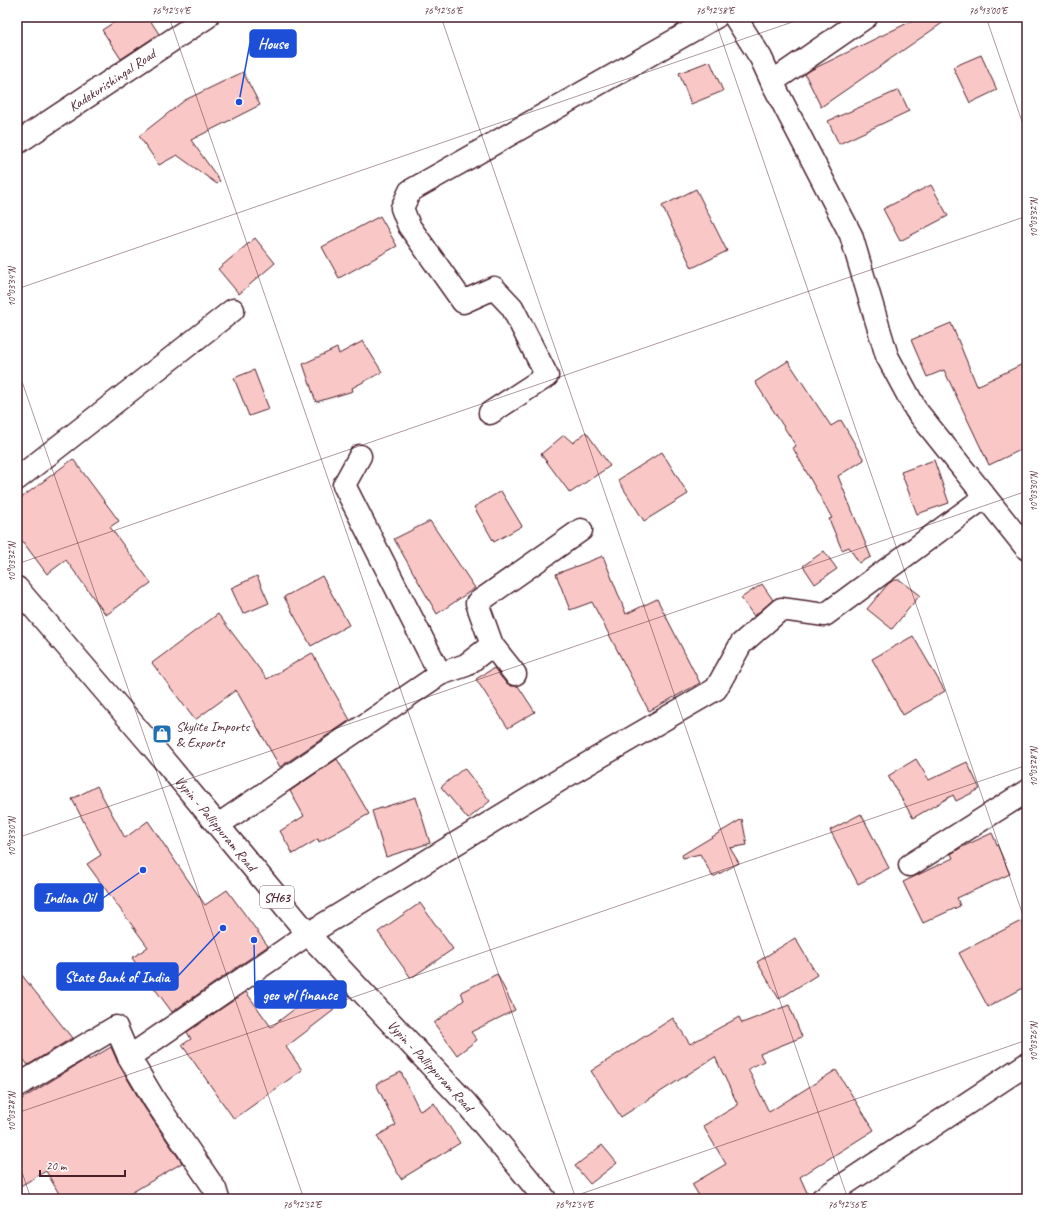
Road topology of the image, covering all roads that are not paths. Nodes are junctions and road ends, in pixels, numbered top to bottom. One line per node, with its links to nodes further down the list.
1 (207, 17): 6 (street, Kadekurishingal Road)
2 (716, 17): 8 (street)
3 (735, 17): 5 (street)
4 (866, 17): 5 (street)
5 (772, 82): 11 (street)
6 (17, 143)
7 (233, 310): 10 (street)
8 (490, 413)
9 (360, 456): 16 (street)
10 (17, 479)
11 (985, 496): 13 (street); 21 (street)
12 (580, 530): 15 (street)
13 (1027, 550)
14 (17, 588): 19 (street, Vypin - Pallippuram Road / SH63)
15 (492, 645): 16 (street); 17 (street)
16 (440, 674): 19 (street)
17 (515, 674)
18 (1027, 791): 20 (street)
19 (218, 825): 21 (street, Vypin - Pallippuram Road / SH63)
20 (910, 865)
21 (308, 934): 22 (street); 26 (street, Vypin - Pallippuram Road / SH63)
22 (129, 1057): 24 (street); 25 (street)
23 (1027, 1064): 27 (street)
24 (17, 1086)
25 (218, 1199)
26 (545, 1199)
27 (822, 1199)

